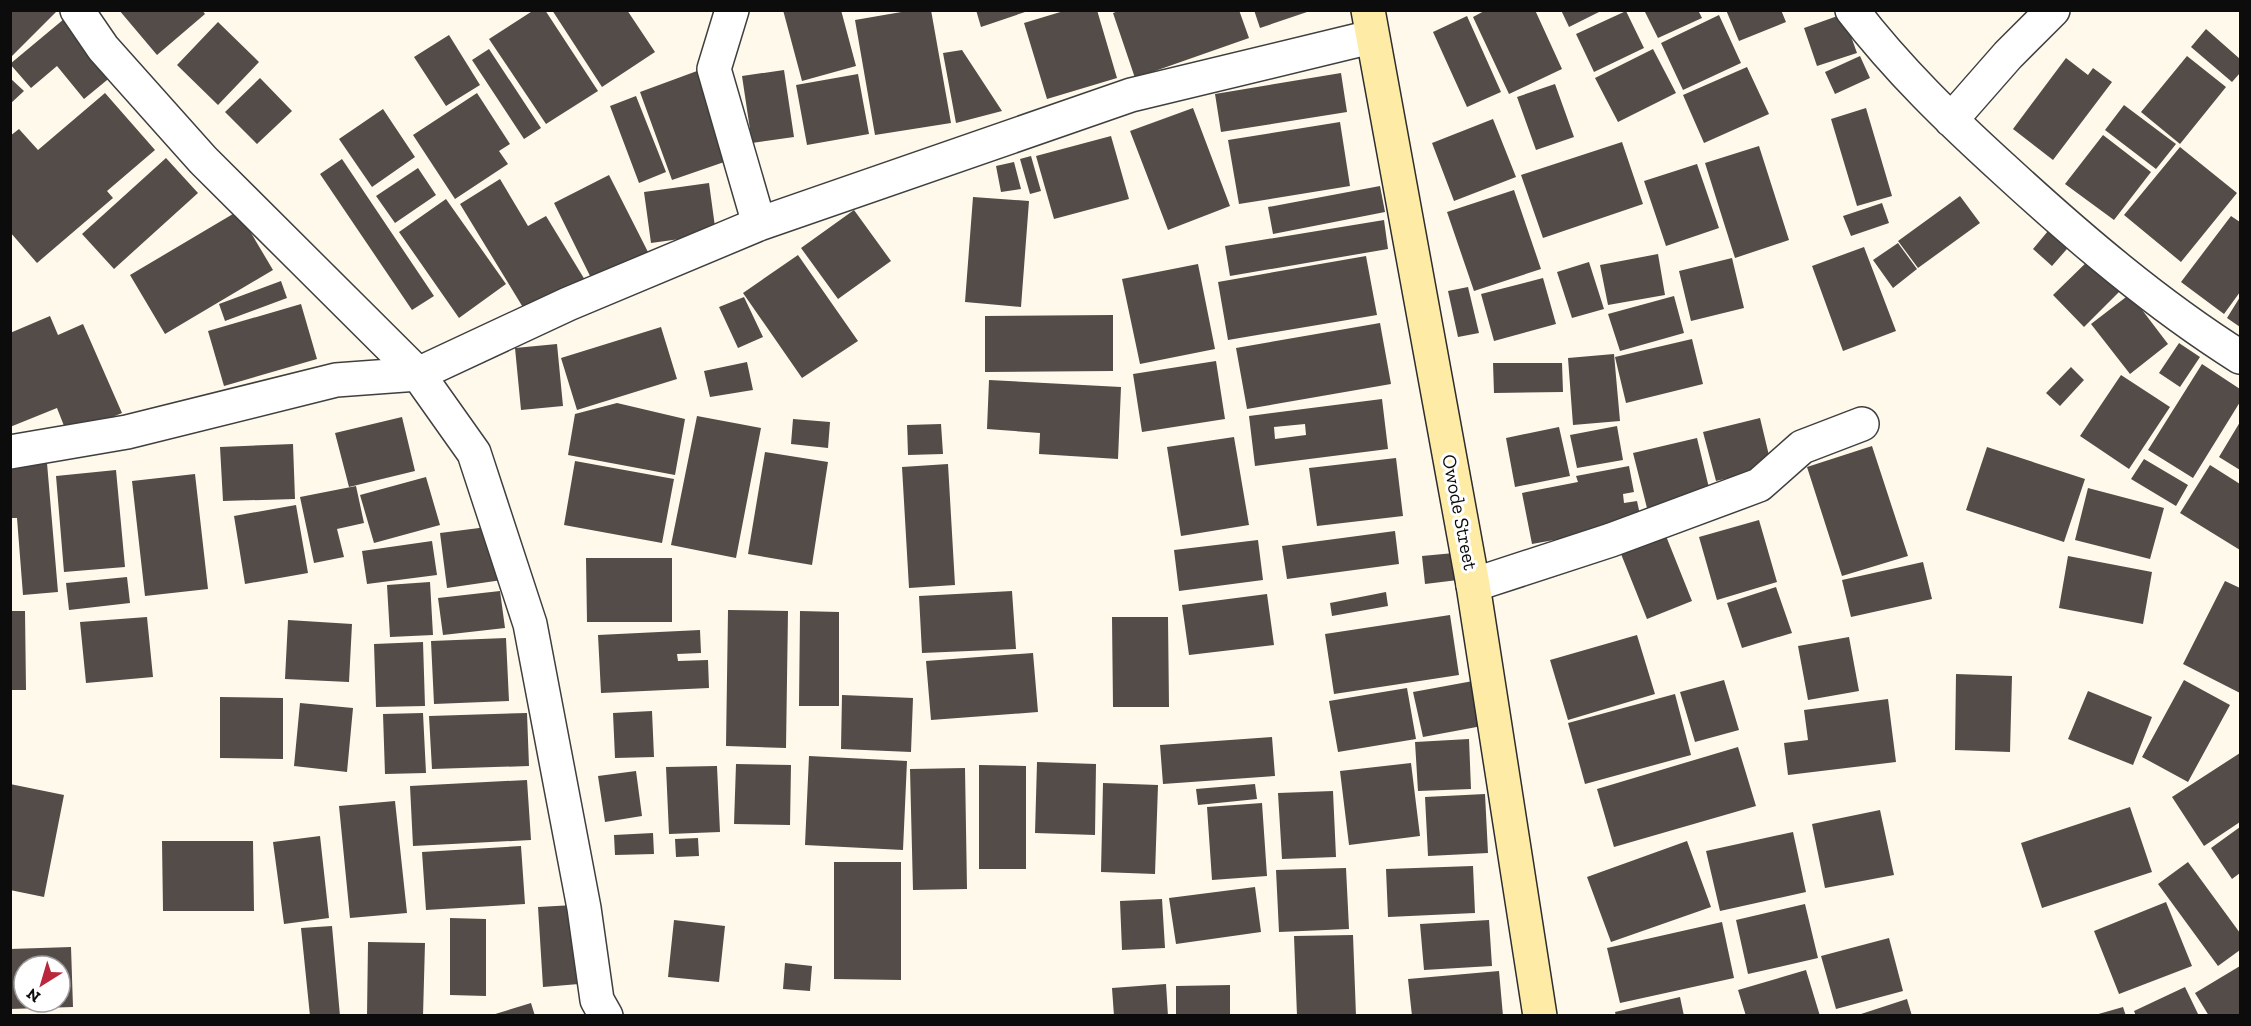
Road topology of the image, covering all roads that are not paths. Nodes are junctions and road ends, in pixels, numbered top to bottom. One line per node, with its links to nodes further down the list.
1 (77, 10): 9 (street)
2 (732, 10): 7 (street)
3 (1852, 10): 6 (street)
4 (2053, 10): 6 (street)
5 (1369, 24): 7 (street); 12 (street, Owode Street)
6 (1951, 120): 8 (street)
7 (759, 224): 9 (street)
8 (2241, 357)
9 (418, 374): 11 (street); 13 (street)
10 (1862, 424): 12 (street)
11 (10, 452)
12 (1473, 585): 14 (street, Owode Street)
13 (606, 1016)
14 (1540, 1016)

